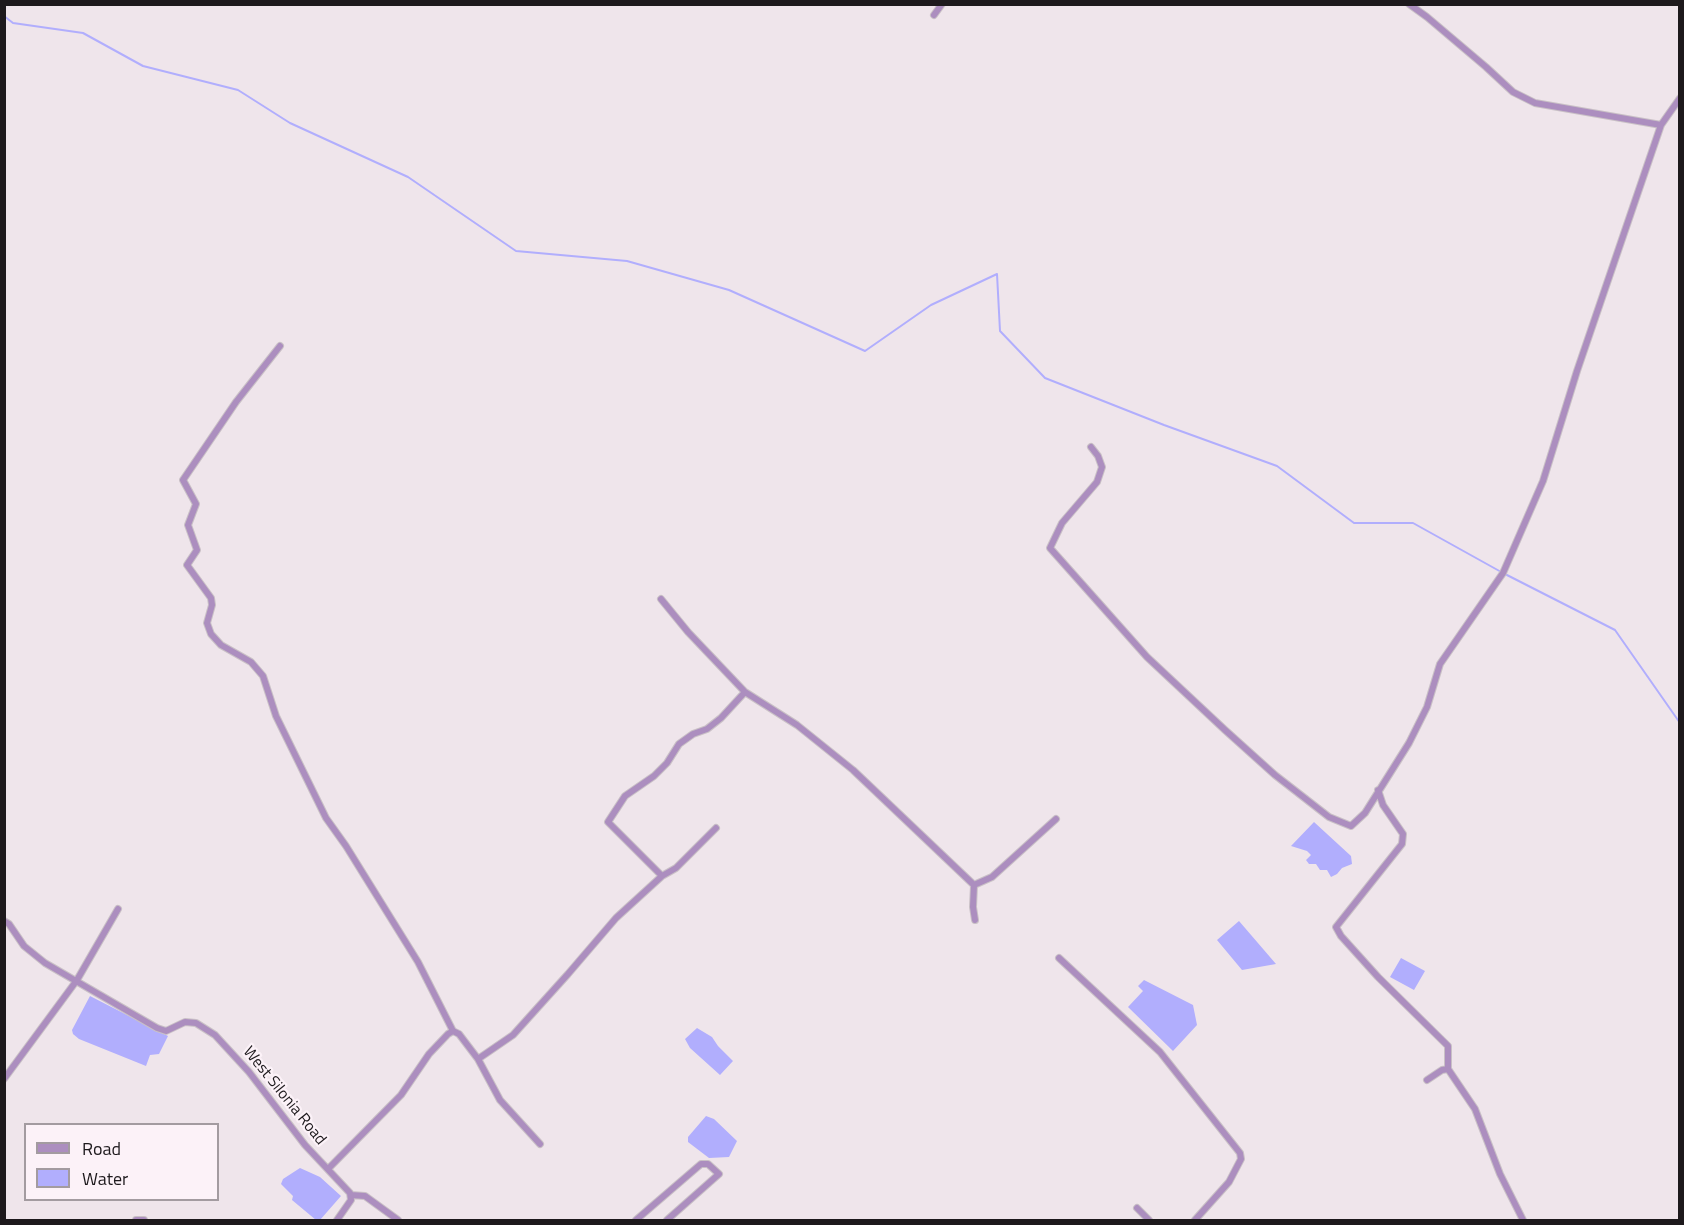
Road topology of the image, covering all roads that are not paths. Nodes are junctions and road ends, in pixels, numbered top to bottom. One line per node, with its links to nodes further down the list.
1 (942, 4): 3 (street)
2 (1409, 4): 5 (street)
3 (934, 15)
4 (1680, 98): 5 (street)
5 (1660, 125): 10 (street)
6 (280, 345): 20 (street)
7 (1091, 447): 10 (street)
8 (661, 599): 9 (street)
9 (745, 692): 13 (street); 14 (street)
10 (1378, 790): 22 (street)
11 (1056, 819): 14 (street)
12 (716, 828): 13 (street)
13 (662, 876): 21 (street)
14 (974, 885): 16 (street)
15 (118, 909): 19 (street)
16 (975, 920)
17 (4, 921): 19 (street)
18 (1059, 958): 36 (street)
19 (77, 980): 23 (street); 26 (street, West Silonia Road)
20 (453, 1031): 21 (street); 26 (street)
21 (478, 1059): 25 (street)
22 (1448, 1068): 24 (street); 37 (street)
23 (4, 1079)
24 (1426, 1080)
25 (540, 1144)
26 (328, 1169): 27 (street, West Silonia Road)
27 (351, 1195): 31 (street); 32 (street)
28 (1137, 1208): 35 (street)
29 (136, 1221): 30 (street)
30 (144, 1221)
31 (338, 1221)
32 (398, 1221)
33 (636, 1221): 34 (street)
34 (666, 1221)
35 (1149, 1221)
36 (1195, 1221)
37 (1523, 1221)

